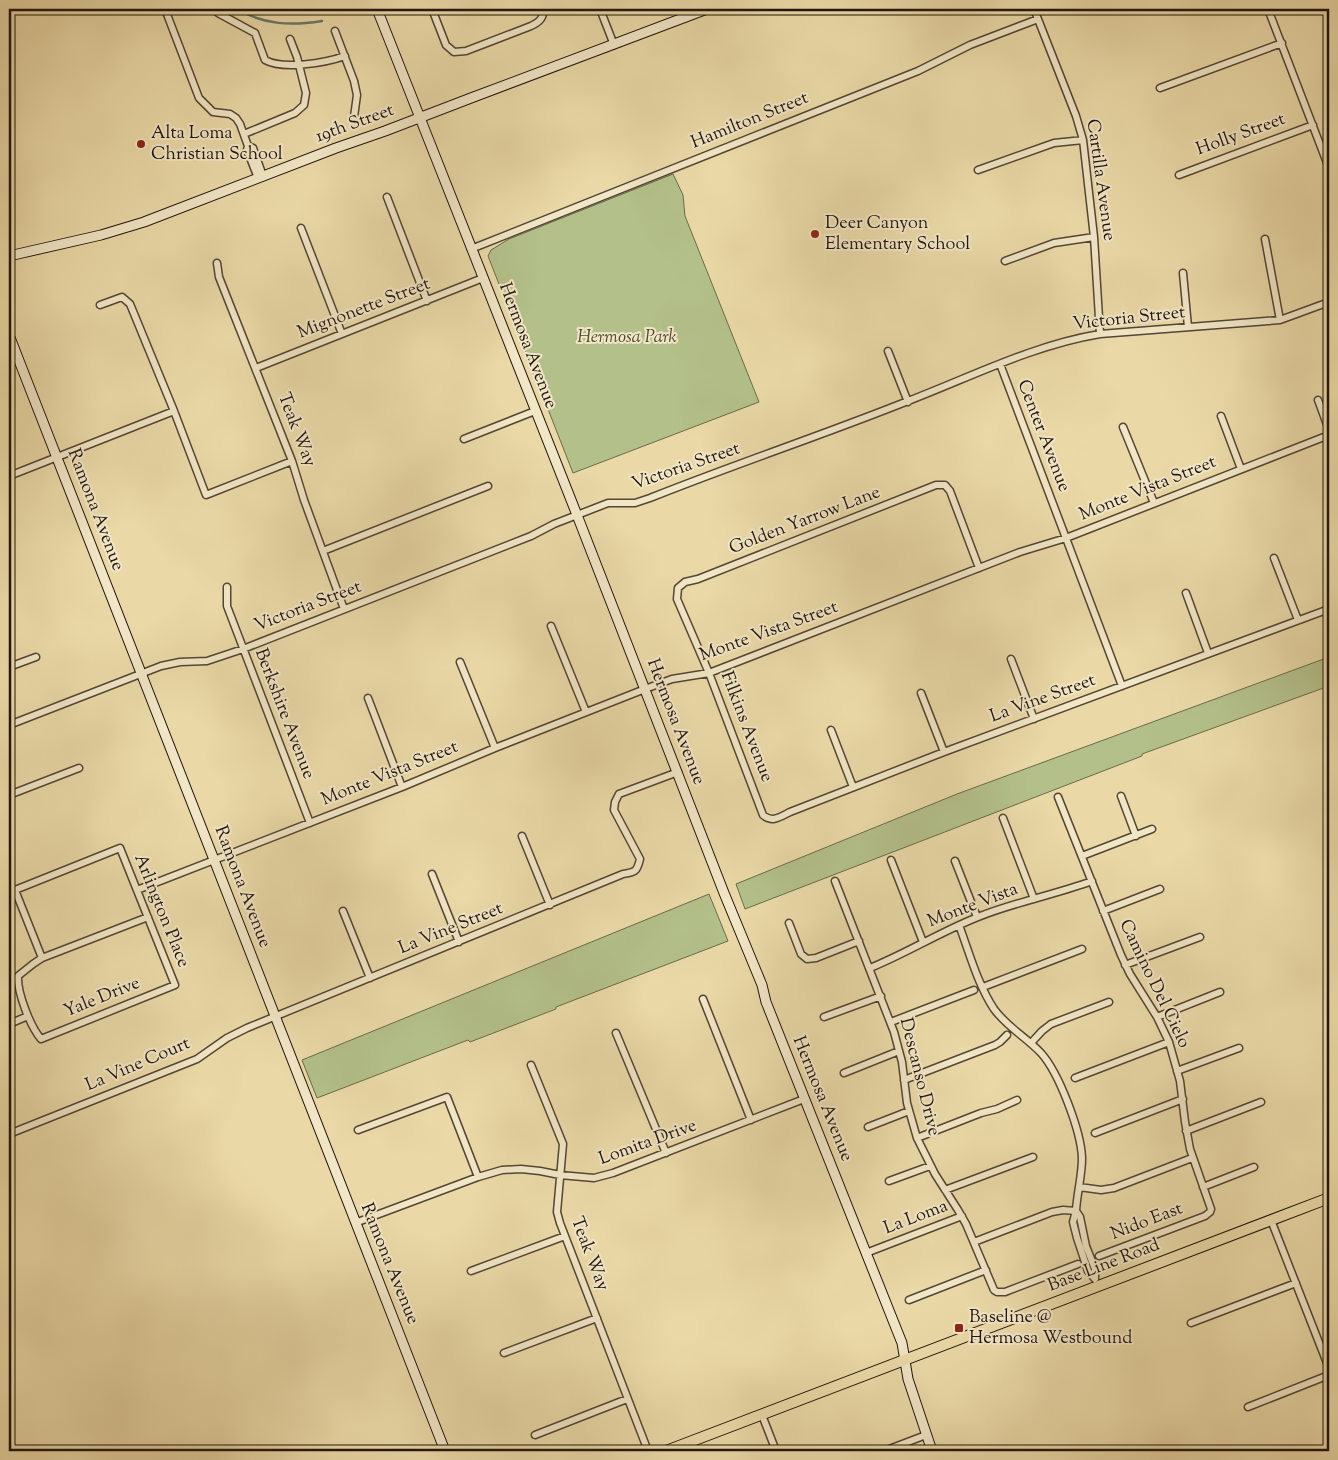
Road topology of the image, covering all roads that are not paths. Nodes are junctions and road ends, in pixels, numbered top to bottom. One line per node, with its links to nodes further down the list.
1 (212, 9): 16 (street)
2 (377, 9): 19 (street, Hermosa Avenue)
3 (432, 9): 4 (street)
4 (544, 9)
5 (600, 9): 14 (street)
6 (707, 9): 14 (street, 19th Street)
7 (1034, 9): 10 (street, Cartilla Avenue)
8 (1268, 9): 13 (street)
9 (168, 10): 21 (street)
10 (1038, 19): 22 (street, Cartilla Avenue); 31 (street, Hamilton Street)
11 (336, 31): 15 (street)
12 (290, 39): 16 (street)
13 (1282, 43): 17 (street); 20 (street)
14 (614, 45): 19 (street, 19th Street)
15 (345, 56): 16 (street); 18 (street)
16 (298, 64): 21 (street)
17 (1160, 88)
18 (354, 117)
19 (419, 118): 26 (street, 19th Street); 31 (street, Hermosa Avenue)
20 (1313, 125): 23 (street); 25 (street, Holly Street)
21 (244, 134): 26 (street)
22 (1083, 140): 24 (street); 29 (street, Cartilla Avenue)
23 (1329, 168)
24 (978, 170)
25 (1178, 174)
26 (261, 177): 32 (street, 19th Street)
27 (387, 197): 37 (street)
28 (301, 228): 42 (street)
29 (1094, 237): 33 (street); 43 (street, Cartilla Avenue)
30 (1265, 239): 40 (street)
31 (471, 249): 36 (street, Hermosa Avenue)
32 (9, 256)
33 (1004, 261)
34 (217, 263): 47 (street, Teak Way)
35 (1183, 273): 41 (street)
36 (483, 278): 37 (street, Mignonette Street); 51 (street, Hermosa Avenue)
37 (427, 300): 42 (street, Mignonette Street)
38 (1329, 302): 40 (street, Victoria Street)
39 (100, 305): 50 (street)
40 (1280, 320): 41 (street, Victoria Street)
41 (1188, 327): 43 (street, Victoria Street)
42 (342, 334): 47 (street, Mignonette Street)
43 (1100, 334): 46 (street, Victoria Street)
44 (9, 335): 57 (street, Ramona Avenue)
45 (888, 351): 49 (street)
46 (1000, 364): 49 (street, Victoria Street); 64 (street, Center Avenue)
47 (256, 368): 58 (street, Teak Way)
48 (1318, 400): 54 (street)
49 (908, 402): 63 (street, Victoria Street)
50 (174, 411): 57 (street); 58 (street)
51 (535, 411): 56 (street); 63 (street, Hermosa Avenue)
52 (1222, 416): 59 (street)
53 (1123, 427): 62 (street)
54 (1329, 430)
55 (1329, 435): 59 (street, Monte Vista Street)
56 (464, 439)
57 (57, 457): 60 (street); 82 (street, Ramona Avenue)
58 (292, 461): 65 (street, Teak Way)
59 (1241, 469): 62 (street, Monte Vista Street)
60 (9, 476)
61 (488, 486): 65 (street)
62 (1154, 503): 64 (street, Monte Vista Street)
63 (577, 515): 71 (street, Victoria Street); 84 (street, Hermosa Avenue)
64 (1066, 538): 67 (street, Monte Vista Street); 83 (street, Center Avenue)
65 (323, 550): 71 (street, Teak Way)
66 (1274, 558): 73 (street)
67 (979, 568): 69 (street, Golden Yarrow Lane); 81 (street, Monte Vista Street)
68 (227, 587): 75 (street, Berkshire Avenue)
69 (678, 588): 81 (street, Filkins Avenue)
70 (1186, 593): 76 (street)
71 (344, 609): 75 (street, Victoria Street)
72 (1329, 609): 73 (street, La Vine Street)
73 (1298, 620): 76 (street, La Vine Street)
74 (551, 626): 87 (street)
75 (243, 649): 82 (street, Victoria Street); 102 (street, Berkshire Avenue)
76 (1208, 653): 83 (street, La Vine Street)
77 (36, 657): 80 (street)
78 (1011, 659): 88 (street)
79 (460, 662): 91 (street)
80 (9, 667)
81 (709, 673): 84 (street, Monte Vista Street); 101 (street, Filkins Avenue)
82 (142, 674): 89 (street, Victoria Street); 107 (street, Ramona Avenue)
83 (1122, 686): 88 (street, La Vine Street)
84 (645, 689): 87 (street, Monte Vista Street); 94 (street, Hermosa Avenue)
85 (920, 693): 92 (street)
86 (368, 698): 95 (street)
87 (586, 712): 91 (street, Monte Vista Street)
88 (1034, 719): 92 (street, La Vine Street)
89 (9, 725)
90 (831, 730): 96 (street)
91 (495, 748): 95 (street, Monte Vista Street)
92 (944, 752): 96 (street, La Vine Street)
93 (78, 768): 97 (street)
94 (678, 772): 116 (street, La Vine Street); 156 (street, Hermosa Avenue)
95 (402, 786): 102 (street, Monte Vista Street)
96 (853, 787): 101 (street, La Vine Street)
97 (9, 795)
98 (1121, 796): 105 (street)
99 (1058, 797): 106 (street, Camino Del Cielo)
100 (1003, 818): 115 (street)
101 (768, 819)
102 (310, 823): 107 (street, Monte Vista Street)
103 (1152, 830): 105 (street)
104 (522, 836): 116 (street)
105 (1136, 836): 106 (street)
106 (1082, 856): 112 (street, Camino Del Cielo)
107 (214, 860): 114 (street, Monte Vista Street); 141 (street, Ramona Avenue)
108 (891, 860): 126 (street)
109 (955, 861): 120 (street)
110 (432, 874): 125 (street)
111 (835, 881): 124 (street, Descanso Drive)
112 (1092, 881): 115 (street, Monte Vista); 118 (street, Camino Del Cielo)
113 (1160, 889): 118 (street)
114 (137, 890): 119 (street, Arlington Place); 128 (street, Arlington Place)
115 (1034, 899): 120 (street, Monte Vista)
116 (550, 905): 125 (street, La Vine Street)
117 (343, 911): 131 (street)
118 (1103, 911): 129 (street, Camino Del Cielo)
119 (148, 917): 128 (street); 132 (street, Arlington Place)
120 (977, 917): 122 (street, Monte Vista)
121 (789, 924): 124 (street)
122 (958, 925): 126 (street, Monte Vista); 133 (street)
123 (1200, 937): 129 (street)
124 (859, 941): 130 (street, Descanso Drive)
125 (459, 942): 131 (street, La Vine Street)
126 (923, 942): 130 (street, Monte Vista)
127 (1082, 949): 133 (street)
128 (42, 958): 139 (street)
129 (1126, 965): 140 (street, Camino Del Cielo)
130 (870, 968): 136 (street, Descanso Drive)
131 (370, 978): 141 (street, La Vine Street)
132 (175, 985): 139 (street, Yale Drive)
133 (983, 987): 148 (street)
134 (974, 990): 143 (street)
135 (1220, 992): 140 (street)
136 (881, 996): 142 (street); 143 (street, Descanso Drive)
137 (703, 1000): 161 (street)
138 (1109, 1002): 148 (street)
139 (28, 1016): 144 (street)
140 (1157, 1016): 147 (street, Camino Del Cielo)
141 (275, 1017): 166 (street, La Vine Court); 184 (street, Ramona Avenue)
142 (824, 1018)
143 (891, 1022): 150 (street, Descanso Drive)
144 (9, 1024)
145 (616, 1032): 168 (street)
146 (1007, 1035): 155 (street)
147 (1168, 1042): 152 (street, Camino Del Cielo); 154 (street)
148 (1030, 1043): 176 (street)
149 (1239, 1048): 152 (street)
150 (900, 1051): 153 (street); 155 (street, Descanso Drive)
151 (531, 1064): 173 (street, Teak Way)
152 (1178, 1071): 157 (street, Camino Del Cielo)
153 (844, 1073)
154 (1075, 1078)
155 (904, 1080): 160 (street, Descanso Drive)
156 (804, 1099): 161 (street, Lomita Drive); 187 (street, Hermosa Avenue)
157 (1183, 1099): 164 (street, Camino Del Cielo); 165 (street)
158 (1017, 1100): 167 (street)
159 (1261, 1102): 164 (street)
160 (909, 1111): 162 (street); 167 (street, Descanso Drive)
161 (751, 1120): 168 (street, Lomita Drive)
162 (868, 1126)
163 (358, 1130): 174 (street)
164 (1186, 1131): 170 (street, Camino Del Cielo)
165 (1095, 1133)
166 (9, 1134)
167 (917, 1138): 171 (street, Descanso Drive)
168 (666, 1153): 173 (street, Lomita Drive)
169 (1032, 1157): 178 (street)
170 (1192, 1158): 176 (street); 177 (street, Camino Del Cielo)
171 (930, 1166): 175 (street); 178 (street, Descanso Drive)
172 (1254, 1167): 177 (street)
173 (560, 1175): 174 (street, Lomita Drive); 185 (street, Teak Way)
174 (478, 1177): 184 (street, Lomita Drive)
175 (890, 1181)
176 (1078, 1187): 180 (street)
177 (1203, 1187): 182 (street, Camino Del Cielo)
178 (945, 1190): 181 (street, Descanso Drive)
179 (1329, 1198): 183 (main road, Base Line Road)
180 (1076, 1211): 186 (street); 192 (street); 192 (street)
181 (962, 1216): 186 (street, Descanso Drive); 187 (street, La Loma)
182 (1205, 1216): 188 (street, Nido East)
183 (1271, 1220): 192 (main road, Base Line Road); 193 (street)
184 (355, 1223): 206 (street, Ramona Avenue)
185 (565, 1236): 191 (street); 195 (street, Teak Way)
186 (974, 1242): 190 (street, Descanso Drive)
187 (866, 1253): 198 (street, Hermosa Avenue)
188 (1099, 1256)
189 (1078, 1264): 190 (street, Descanso Drive)
190 (986, 1270): 194 (street)
191 (471, 1272)
192 (1096, 1281): 198 (main road, Base Line Road)
193 (1296, 1283): 196 (street); 199 (street)
194 (909, 1300)
195 (597, 1318): 197 (street); 201 (street, Teak Way)
196 (1191, 1323)
197 (504, 1353)
198 (905, 1360): 203 (main road, Base Line Road); 205 (street, Hermosa Avenue)
199 (1329, 1368)
200 (1329, 1375): 202 (street)
201 (627, 1399): 204 (street); 207 (street, Teak Way)
202 (1248, 1407)
203 (762, 1415): 208 (main road, Base Line Road); 209 (street)
204 (535, 1435)
205 (926, 1435): 210 (street); 211 (street, Hermosa Avenue)
206 (445, 1451)
207 (648, 1451)
208 (666, 1451)
209 (776, 1451)
210 (884, 1451)
211 (932, 1451)

